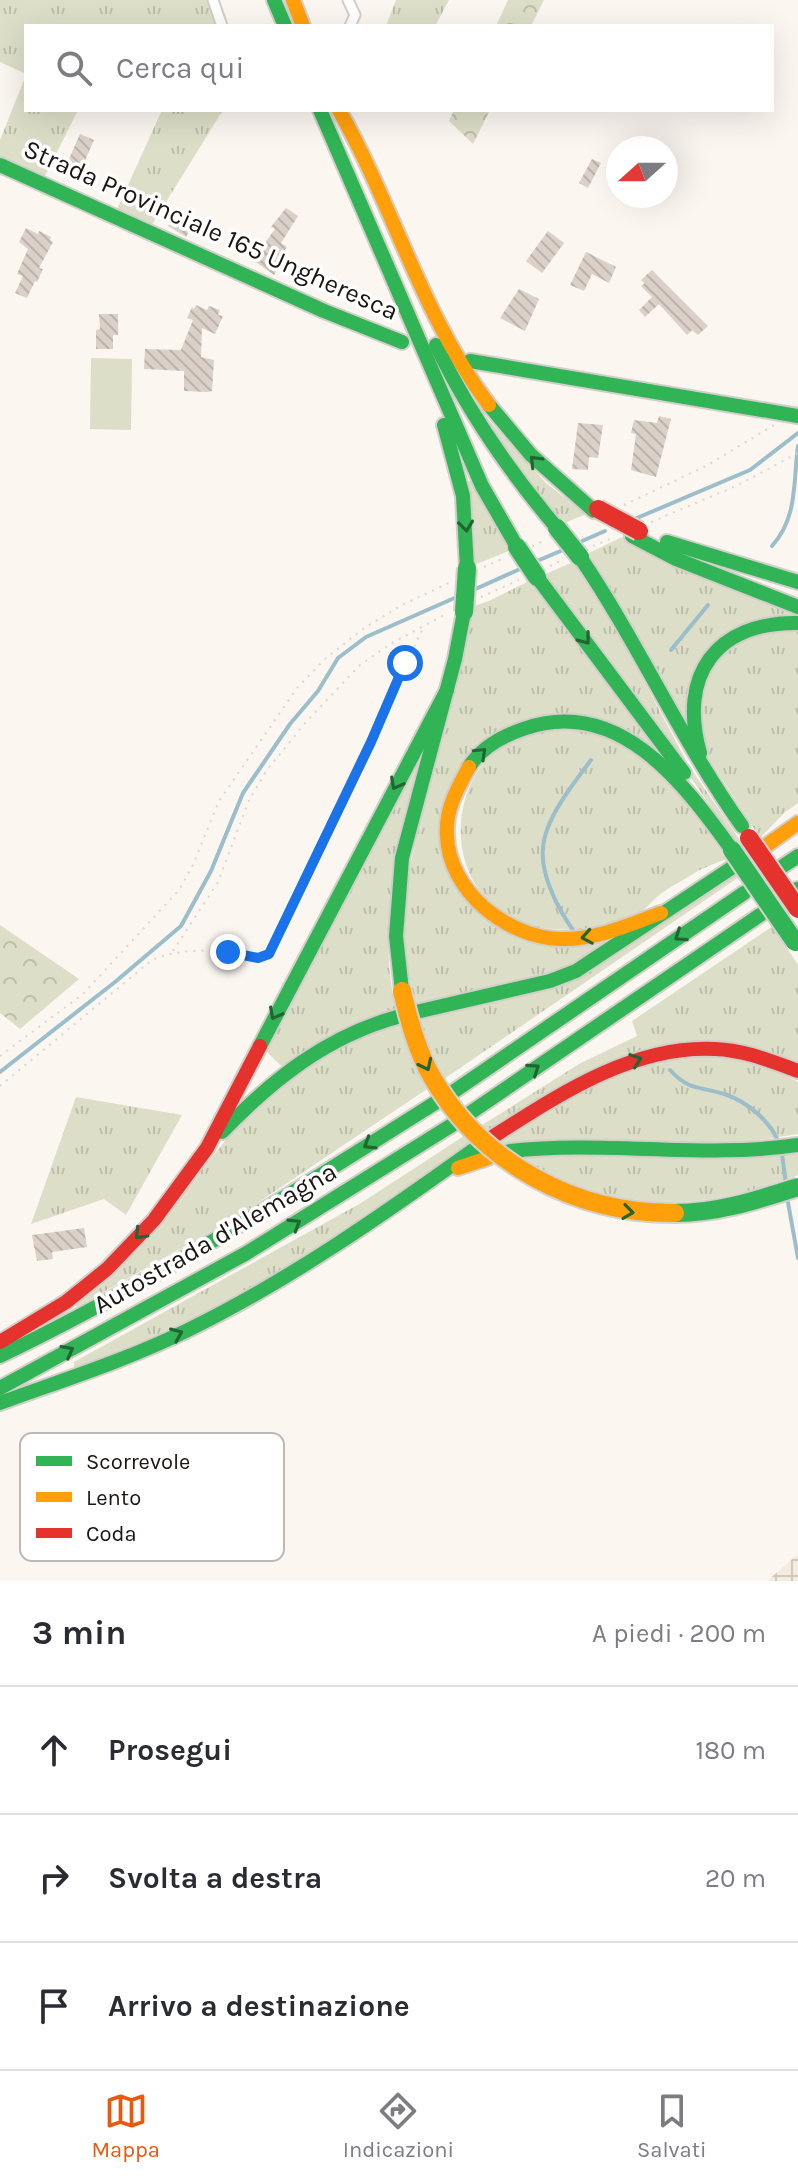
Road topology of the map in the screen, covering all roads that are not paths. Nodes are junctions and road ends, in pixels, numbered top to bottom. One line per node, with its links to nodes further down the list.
1 (213, 0): 5 (street)
2 (274, 0): 6 (main road)
3 (293, 0): 7 (main road)
4 (348, 0): 8 (street)
5 (221, 24)
6 (284, 24)
7 (302, 24)
8 (351, 24)
9 (321, 112): 13 (main road)
10 (340, 112): 23 (main road, bridge)
11 (340, 112): 17 (main road, one-way to 11, bridge)
12 (0, 165): 14 (main road, Strada Provinciale 165 Ungheresca)
13 (363, 213): 21 (main road, one-way to 21, bridge); 24 (main road, one-way to 24, bridge)
14 (402, 342)
15 (470, 361): 16 (main road)
16 (794, 415)
17 (633, 532): 18 (main road); 19 (main road)
18 (798, 582)
19 (798, 607)
20 (798, 623): 23 (main road)
21 (447, 690): 39 (main road, one-way to 39); 42 (main road, one-way to 42, bridge)
22 (798, 823): 23 (main road)
23 (753, 837): 26 (main road, bridge)
24 (731, 859): 27 (main road); 27 (main road, one-way to 24); 29 (main road, bridge)
25 (744, 893): 33 (main road, one-way to 33)
26 (798, 909)
27 (661, 913): 30 (main road)
28 (760, 915): 35 (main road, one-way to 28)
29 (797, 944)
30 (416, 1012)
31 (397, 1017): 39 (main road)
32 (798, 1071): 37 (main road, one-way to 32)
33 (453, 1092)
34 (435, 1103): 44 (main road, Autostrada d'Alemagna, one-way to 44)
35 (470, 1113)
36 (452, 1125): 45 (main road, Autostrada d'Alemagna, one-way to 36)
37 (494, 1136)
38 (798, 1145): 40 (main road)
39 (207, 1148): 43 (main road, one-way to 43)
40 (510, 1151)
41 (482, 1153): 46 (main road, one-way to 41)
42 (798, 1187)
43 (0, 1342)
44 (0, 1356)
45 (0, 1388)
46 (0, 1403)

